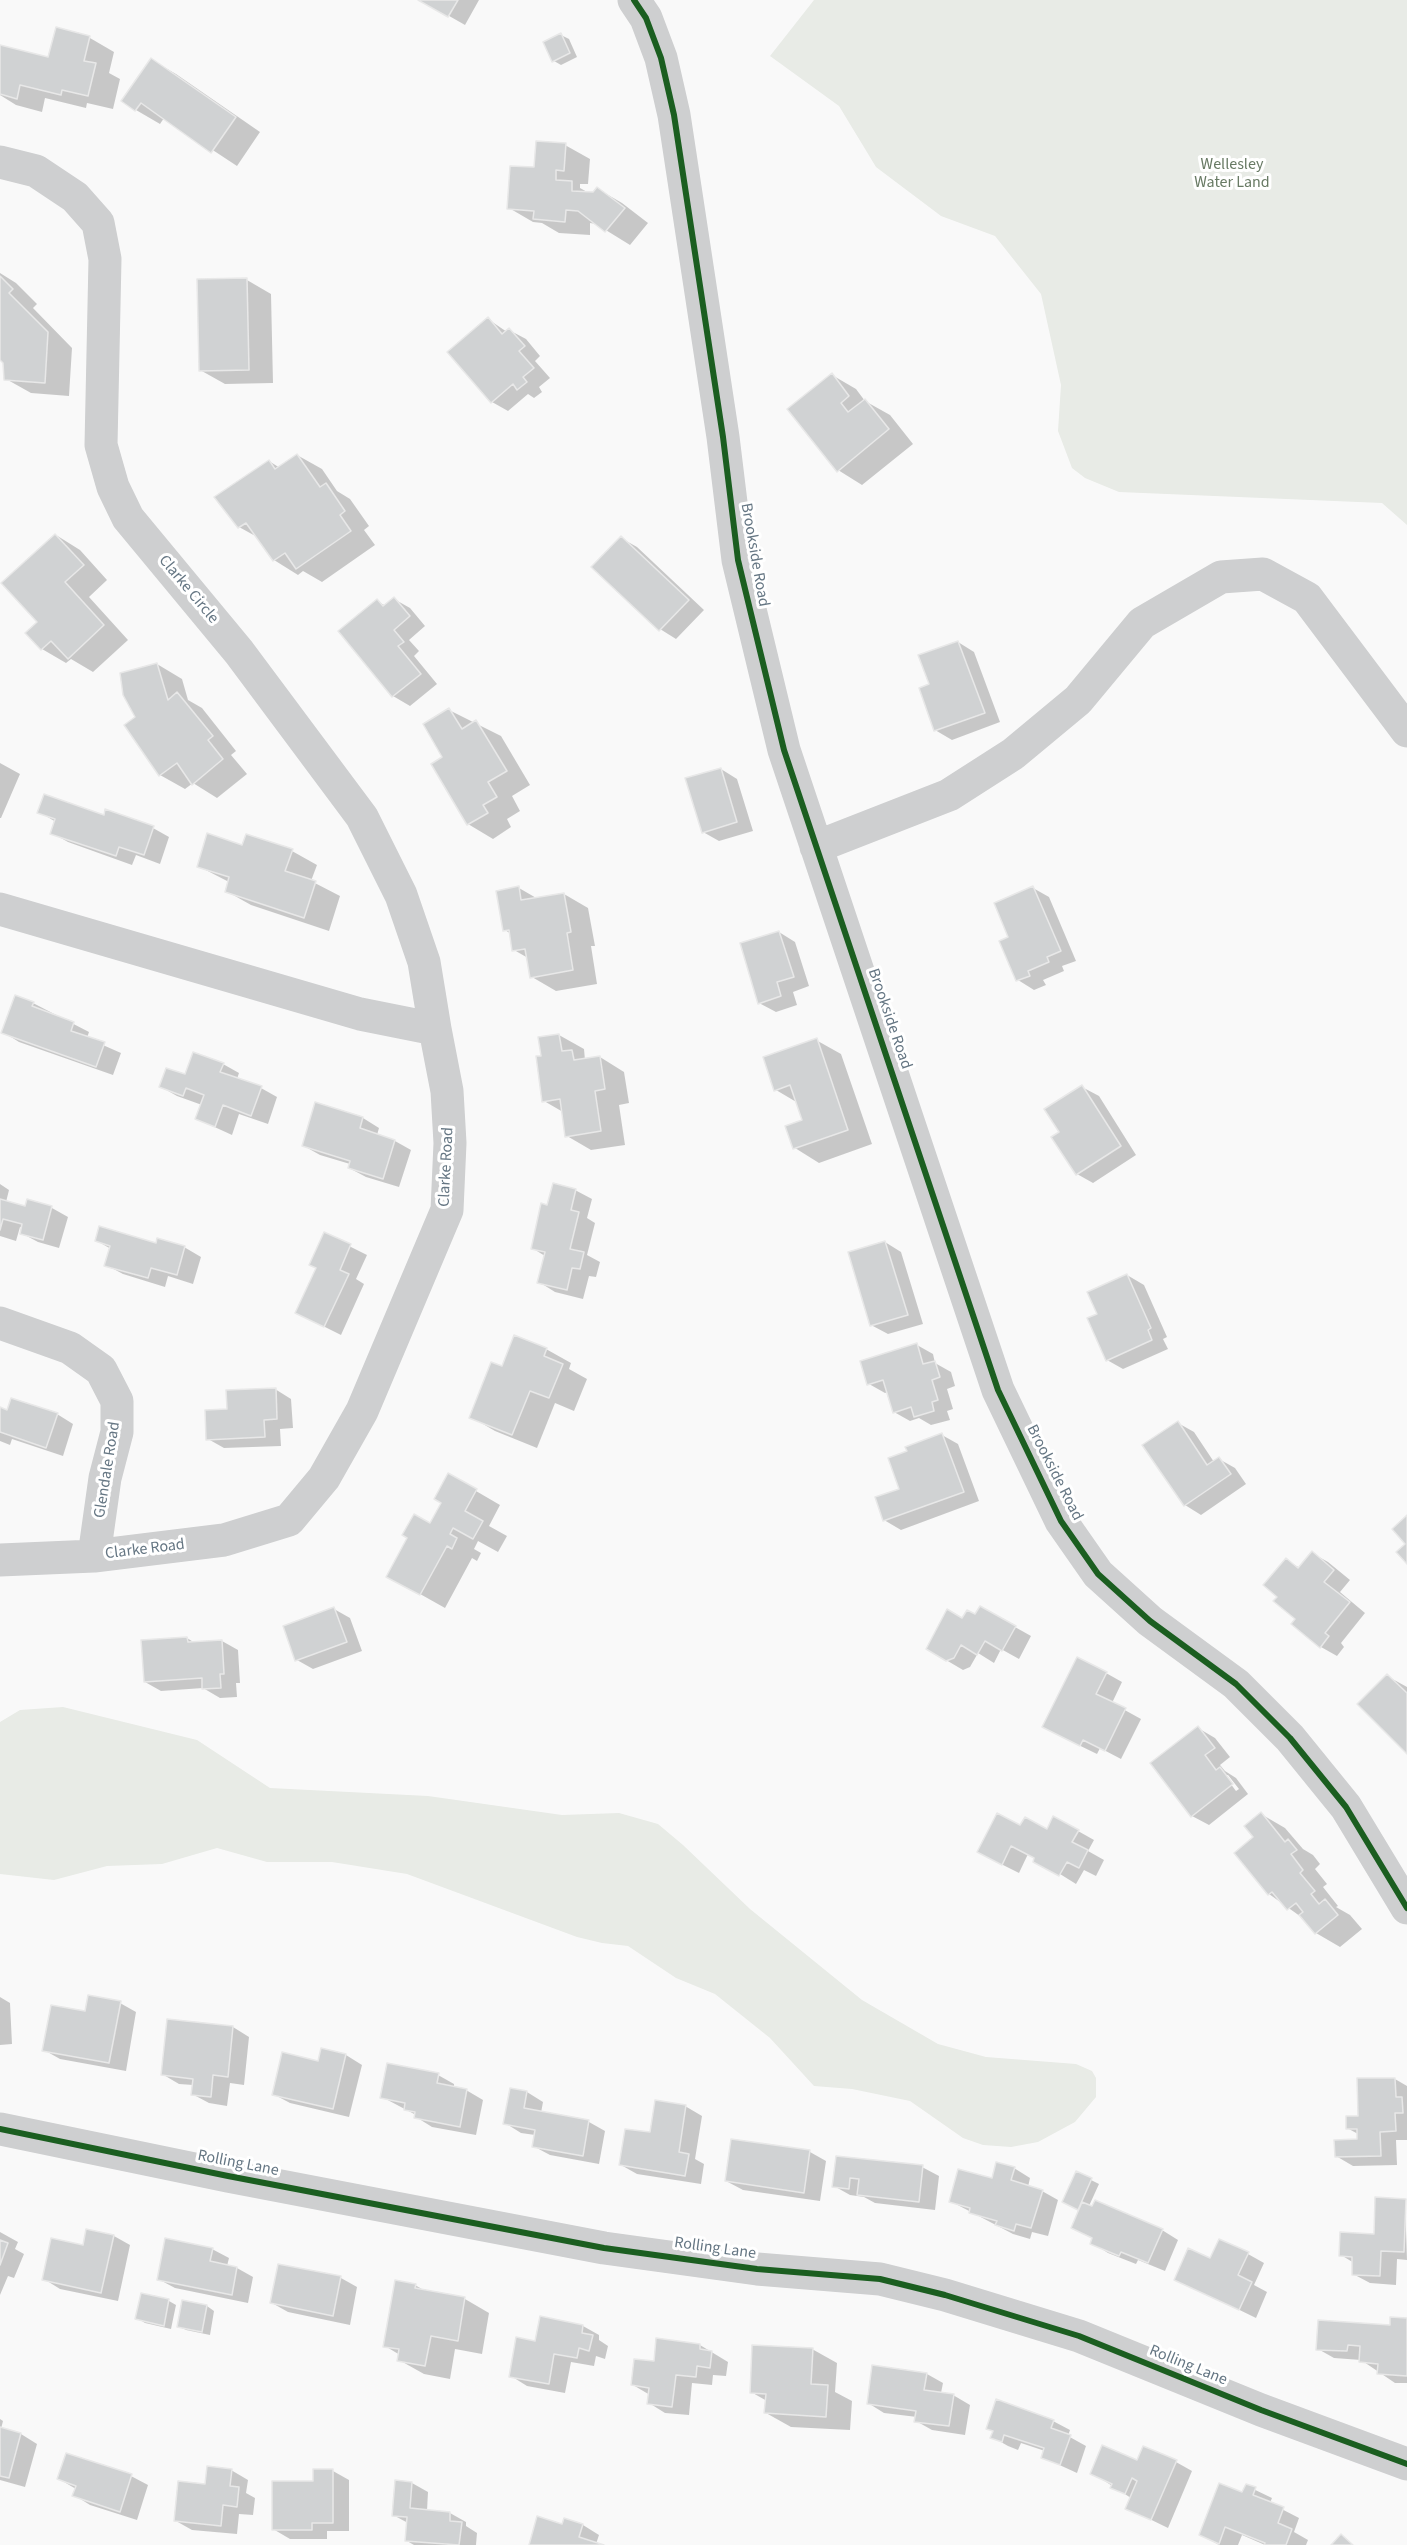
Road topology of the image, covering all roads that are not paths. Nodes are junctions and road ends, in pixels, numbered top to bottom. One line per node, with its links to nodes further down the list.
1 (634, 0): 4 (street, Brookside Road)
2 (0, 162): 6 (street, Clarke Circle)
3 (1407, 731): 4 (street)
4 (816, 847): 10 (street, Brookside Road)
5 (0, 909): 6 (street)
6 (435, 1029): 8 (street, Clarke Road)
7 (0, 1323): 8 (street, Glendale Road)
8 (94, 1556): 9 (street)
9 (0, 1560)
10 (1407, 1908)
11 (0, 2129): 12 (street, Rolling Lane)
12 (1407, 2464)

